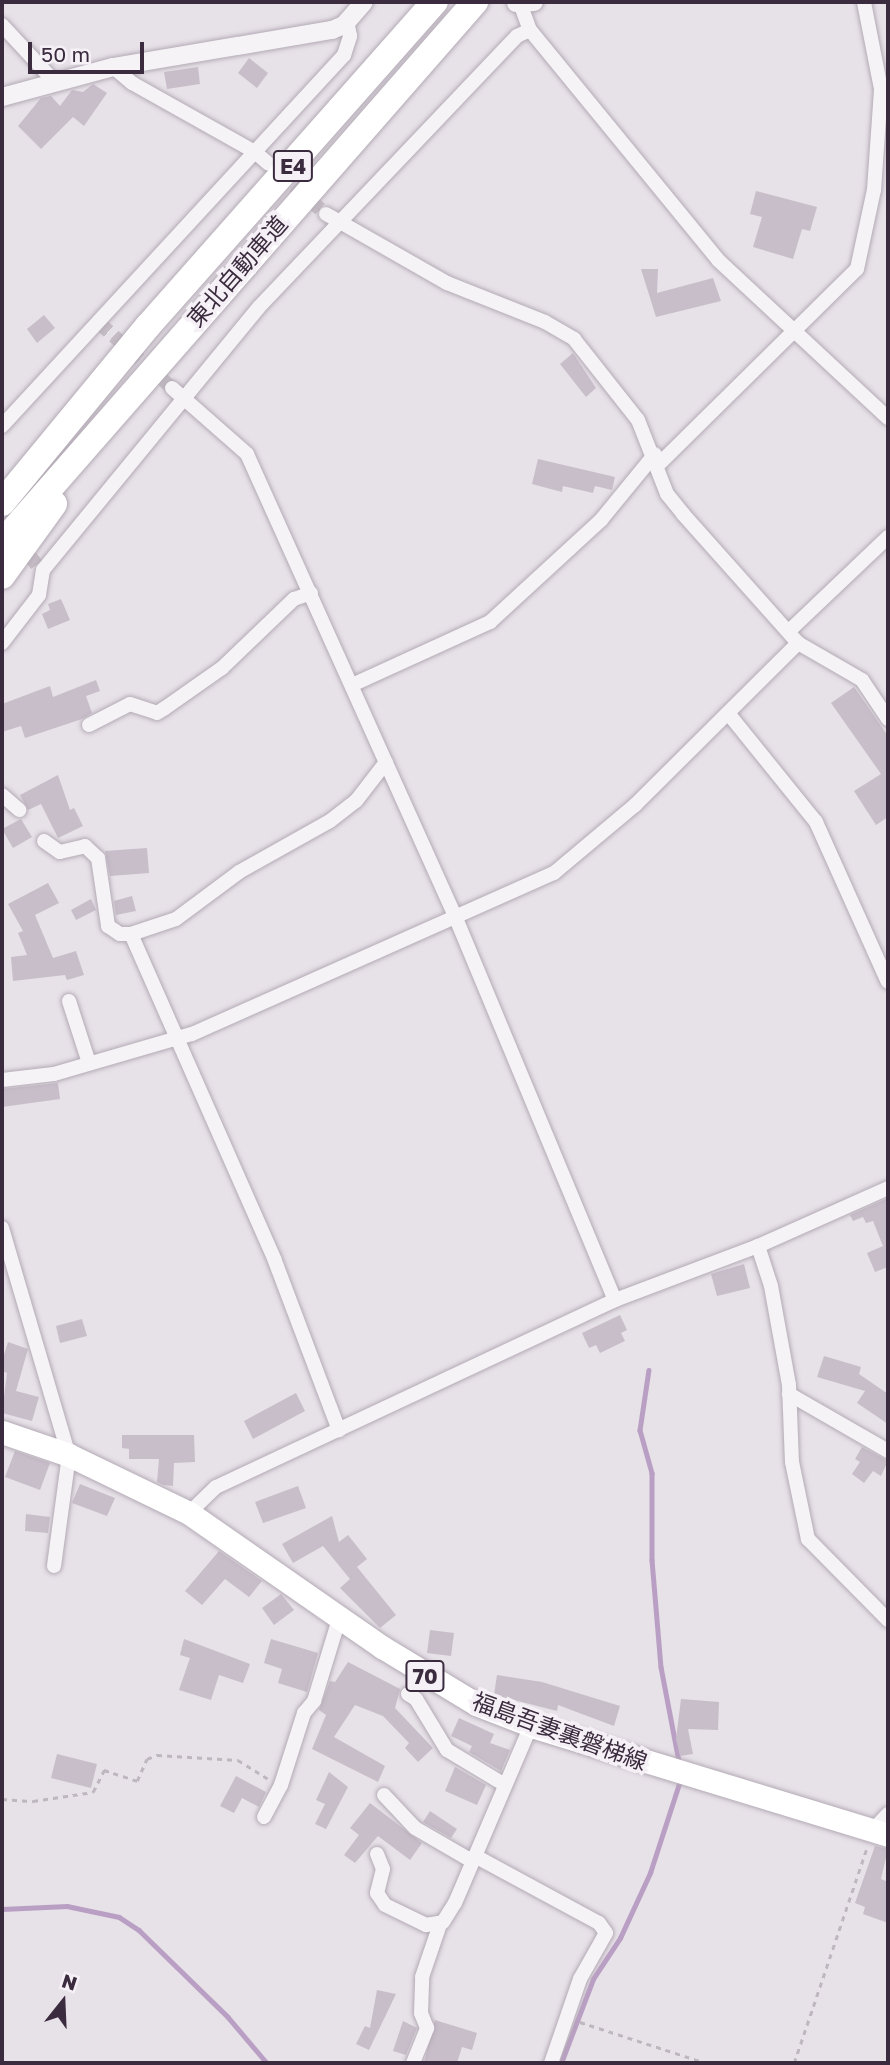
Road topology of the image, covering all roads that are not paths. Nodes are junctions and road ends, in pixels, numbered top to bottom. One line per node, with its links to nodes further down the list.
1 (364, 2): 6 (street)
2 (435, 2): 16 (highway, 東北自動車道 / E4)
3 (475, 2): 15 (highway, 東北自動車道 / E4)
4 (864, 2): 17 (street)
5 (523, 3): 8 (street)
6 (347, 21): 9 (street); 12 (street)
7 (2, 25): 10 (street)
8 (530, 30): 14 (street); 17 (street)
9 (113, 67): 10 (street); 12 (street)
10 (52, 79): 11 (street)
11 (2, 97)
12 (256, 152): 13 (street); 21 (street)
13 (269, 164)
14 (332, 218): 19 (street); 22 (street)
15 (192, 321): 26 (highway, 東北自動車道 / E4); 27 (highway)
16 (148, 326): 23 (highway); 24 (highway, 東北自動車道 / E4)
17 (795, 331): 20 (street); 22 (street)
18 (172, 388): 19 (street)
19 (184, 397): 28 (street); 30 (street)
20 (888, 418)
21 (2, 426)
22 (656, 460): 29 (street); 31 (street)
23 (2, 479)
24 (2, 503)
25 (888, 537): 29 (street)
26 (2, 543)
27 (2, 576)
28 (311, 593): 31 (street); 34 (street)
29 (793, 637): 32 (street); 33 (street)
30 (2, 643)
31 (352, 685): 35 (street)
32 (727, 713): 39 (street); 41 (street)
33 (888, 719)
34 (89, 725)
35 (386, 762): 39 (street); 40 (street)
36 (2, 795): 37 (street)
37 (19, 810)
38 (44, 841): 40 (street)
39 (455, 916): 43 (street); 49 (street)
40 (131, 934): 43 (street)
41 (888, 982)
42 (69, 1001): 44 (street)
43 (178, 1039): 44 (street); 51 (street)
44 (89, 1063): 45 (street)
45 (2, 1080)
46 (888, 1188): 48 (street)
47 (2, 1228): 54 (street)
48 (758, 1246): 49 (street); 50 (street)
49 (614, 1300): 51 (street)
50 (789, 1394): 53 (street); 58 (street)
51 (339, 1430): 55 (street)
52 (2, 1432): 54 (main road, 福島吾妻裏磐梯線 / 70)
53 (888, 1451)
54 (69, 1455): 55 (main road, 福島吾妻裏磐梯線 / 70); 56 (street)
55 (189, 1513): 57 (main road, 福島吾妻裏磐梯線 / 70)
56 (54, 1566)
57 (340, 1616): 60 (main road, 福島吾妻裏磐梯線 / 70); 63 (street)
58 (888, 1620)
59 (408, 1695): 61 (street)
60 (531, 1726): 61 (street); 64 (main road, 福島吾妻裏磐梯線 / 70)
61 (505, 1785): 66 (street)
62 (384, 1795): 66 (street)
63 (264, 1818)
64 (883, 1826)
65 (377, 1854): 67 (street)
66 (473, 1858): 67 (street); 69 (street)
67 (440, 1924): 68 (street)
68 (413, 2063)
69 (551, 2063)

